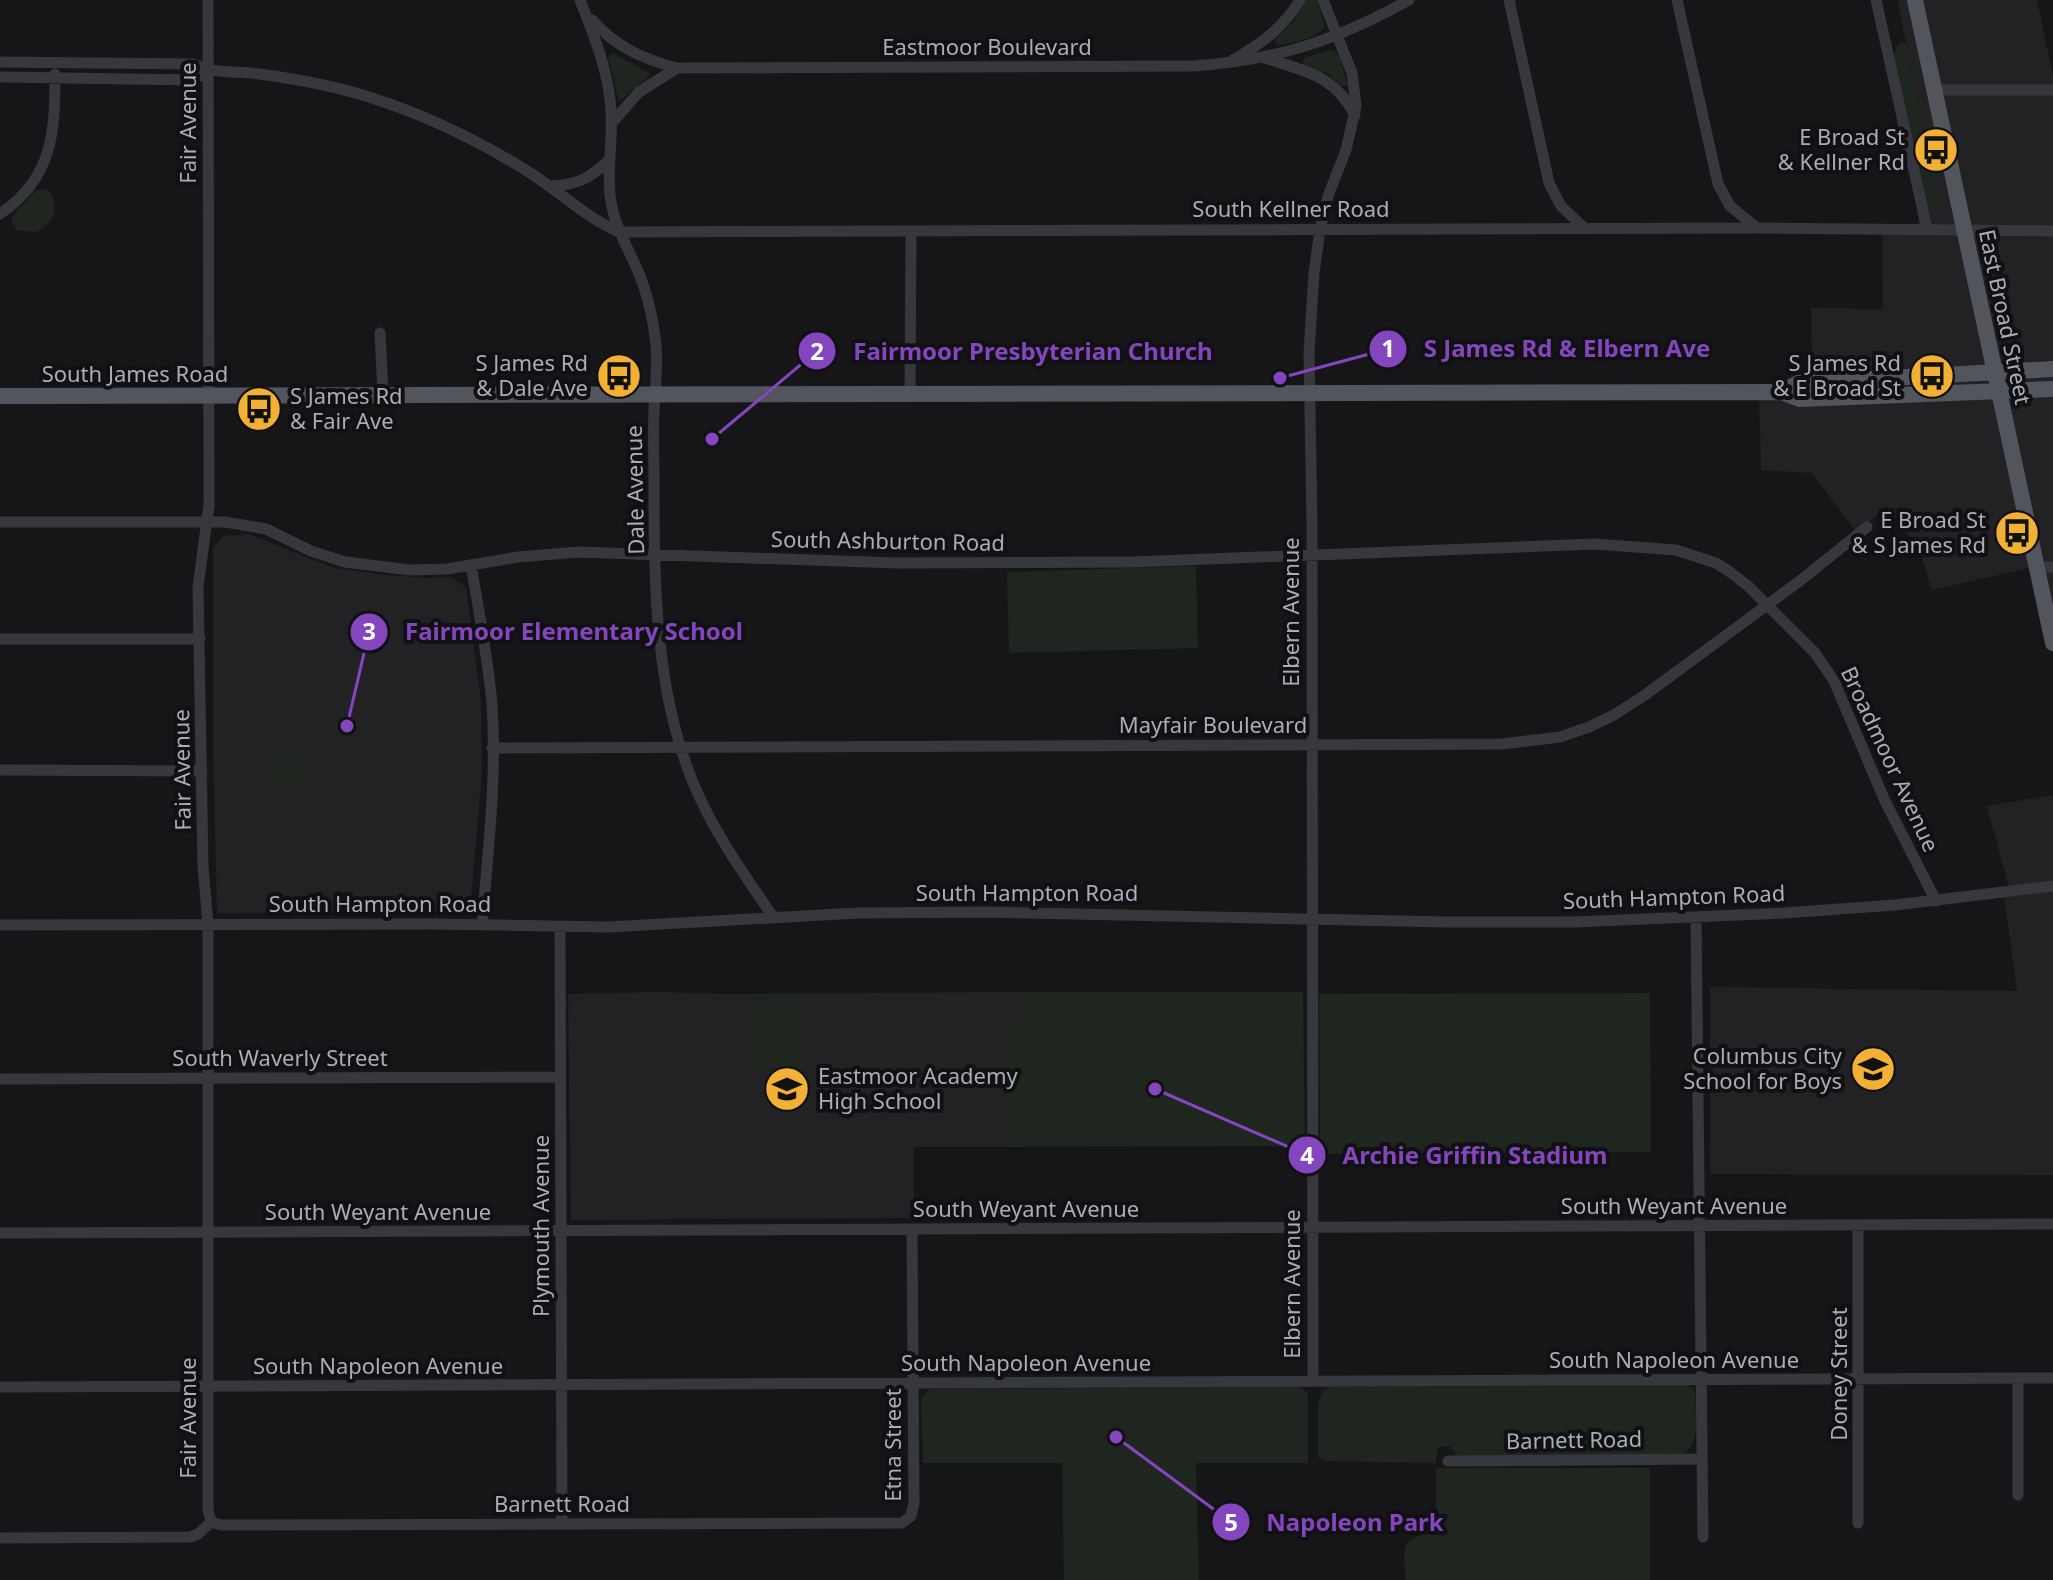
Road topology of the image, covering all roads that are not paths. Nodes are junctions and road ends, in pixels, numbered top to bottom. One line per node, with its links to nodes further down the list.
1 (208, 0): 16 (street, Fair Avenue)
2 (1300, 0): 14 (street)
3 (1323, 0): 10 (street, Elbern Avenue)
4 (1409, 0): 10 (street, Eastmoor Boulevard)
5 (1509, 0): 27 (street)
6 (1677, 0): 26 (street)
7 (1876, 0): 28 (street)
8 (1915, 0): 19 (main road, East Broad Street)
9 (581, 3): 15 (street, Eastmoor Boulevard); 22 (street, Dale Avenue)
10 (1337, 37): 11 (street, Eastmoor Boulevard); 21 (street, Elbern Avenue)
11 (1265, 58): 14 (street, Eastmoor Boulevard); 21 (street)
12 (0, 62): 13 (street)
13 (55, 63): 16 (street); 18 (street)
14 (1227, 64): 15 (street, Eastmoor Boulevard)
15 (677, 68): 22 (street)
16 (208, 71): 18 (street); 24 (street); 45 (street, Fair Avenue)
17 (0, 77): 18 (street)
18 (55, 79): 25 (street)
19 (1934, 90): 20 (street); 31 (main road, East Broad Street)
20 (2053, 90)
21 (1355, 115): 29 (street, Elbern Avenue)
22 (611, 125): 23 (street, Dale Avenue)
23 (609, 160): 24 (street); 33 (street, Dale Avenue)
24 (549, 186): 33 (street)
25 (0, 214)
26 (1757, 228): 27 (street, South Kellner Road); 28 (street, South Kellner Road)
27 (1585, 229): 29 (street, South Kellner Road)
28 (1927, 229): 31 (street, South Kellner Road)
29 (1320, 230): 30 (street, South Kellner Road); 38 (street, Elbern Avenue)
30 (911, 231): 33 (street, South Kellner Road); 41 (street)
31 (1964, 231): 32 (street, South Kellner Road); 36 (main road, East Broad Street)
32 (2053, 231)
33 (619, 232): 40 (street, Dale Avenue)
34 (380, 333): 43 (street)
35 (2053, 369): 36 (main road, South James Road)
36 (1995, 373): 39 (main road, South James Road); 42 (main road, East Broad Street)
37 (2053, 389): 42 (main road)
38 (1309, 392): 39 (main road, South James Road); 41 (main road, South James Road); 49 (street, Elbern Avenue)
39 (1782, 392): 42 (main road)
40 (656, 393): 41 (main road, South James Road); 43 (main road, South James Road); 50 (street, Dale Avenue)
41 (910, 393)
42 (2000, 393): 52 (main road, East Broad Street)
43 (383, 394): 45 (main road, South James Road)
44 (0, 396): 45 (main road, South James Road)
45 (208, 396): 47 (street, Fair Avenue)
46 (0, 522): 47 (street, South Ashburton Road)
47 (208, 522): 51 (street, South Ashburton Road); 55 (street, Fair Avenue)
48 (1867, 527): 53 (street, Mayfair Boulevard)
49 (1311, 555): 50 (street, South Ashburton Road); 53 (street, South Ashburton Road); 57 (street, Elbern Avenue)
50 (656, 556): 51 (street, South Ashburton Road); 58 (street, Dale Avenue)
51 (471, 565): 59 (street)
52 (2045, 567): 56 (main road, East Broad Street)
53 (1767, 605): 57 (street, Mayfair Boulevard); 63 (street, Broadmoor Avenue)
54 (0, 639): 55 (street)
55 (200, 639): 61 (street, Fair Avenue)
56 (2053, 643)
57 (1310, 745): 58 (street, Mayfair Boulevard); 65 (street, Elbern Avenue)
58 (681, 747): 59 (street, Mayfair Boulevard); 64 (street, Dale Avenue)
59 (492, 748): 68 (street)
60 (0, 770): 61 (street)
61 (202, 771): 67 (street, Fair Avenue)
62 (2053, 886): 63 (street, South Hampton Road)
63 (1936, 901): 66 (street, South Hampton Road)
64 (774, 918): 65 (street, South Hampton Road); 70 (street, South Hampton Road)
65 (1312, 918): 66 (street, South Hampton Road); 77 (street, Elbern Avenue)
66 (1696, 918): 76 (street)
67 (208, 924): 68 (street, South Hampton Road); 69 (street, South Hampton Road); 73 (street, Fair Avenue)
68 (482, 924): 70 (street, South Hampton Road)
69 (0, 925)
70 (560, 927): 71 (street, Plymouth Avenue)
71 (560, 1077): 73 (street, South Waverly Street); 79 (street, Plymouth Avenue)
72 (0, 1079): 73 (street, South Waverly Street)
73 (208, 1079): 80 (street, Fair Avenue)
74 (2053, 1224): 75 (street, South Weyant Avenue)
75 (1858, 1225): 76 (street, South Weyant Avenue); 84 (street, Doney Street)
76 (1699, 1226): 77 (street, South Weyant Avenue); 85 (street)
77 (1312, 1228): 78 (street, South Weyant Avenue); 86 (street, Elbern Avenue)
78 (912, 1230): 79 (street, South Weyant Avenue); 87 (street, Etna Street)
79 (561, 1231): 80 (street, South Weyant Avenue); 88 (street, Plymouth Avenue)
80 (208, 1232): 81 (street, South Weyant Avenue); 90 (street, Fair Avenue)
81 (0, 1233)
82 (2018, 1378): 83 (street, South Napoleon Avenue); 84 (street, South Napoleon Avenue); 93 (street)
83 (2053, 1378)
84 (1860, 1379): 85 (street, South Napoleon Avenue); 96 (street, Doney Street)
85 (1699, 1380): 86 (street, South Napoleon Avenue); 91 (street)
86 (1313, 1381): 87 (street, South Napoleon Avenue)
87 (913, 1383): 88 (street, South Napoleon Avenue); 94 (street, Etna Street)
88 (562, 1385): 90 (street, South Napoleon Avenue); 97 (street, Plymouth Avenue)
89 (0, 1387): 90 (street, South Napoleon Avenue)
90 (208, 1387): 95 (street, Fair Avenue)
91 (1701, 1459): 92 (street, Barnett Road); 98 (street)
92 (1448, 1461)
93 (2018, 1495)
94 (911, 1516): 97 (street, Barnett Road)
95 (211, 1522): 97 (street, Barnett Road); 99 (street)
96 (1858, 1523)
97 (562, 1524)
98 (1703, 1537)
99 (0, 1538)

